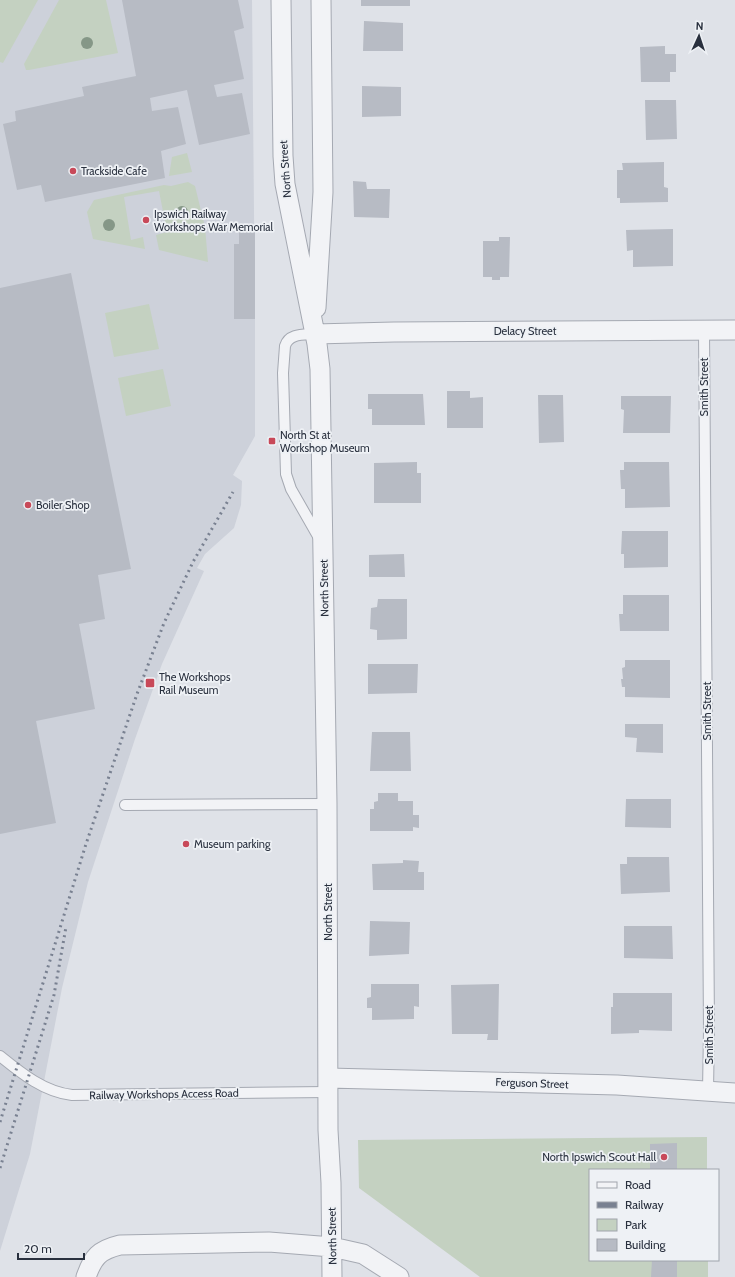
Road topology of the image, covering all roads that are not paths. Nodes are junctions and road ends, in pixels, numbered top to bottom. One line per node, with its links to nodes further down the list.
1 (281, 0): 5 (street, North Street)
2 (321, 0): 5 (street, North Street)
3 (704, 330): 4 (street, Delacy Street); 5 (street, Delacy Street); 11 (lane, Smith Street)
4 (735, 330)
5 (315, 334): 6 (street, North Street); 6 (lane, North Street)
6 (323, 547): 7 (street, North Street)
7 (327, 804): 8 (lane); 10 (street, North Street)
8 (125, 805)
9 (0, 1056): 10 (lane, Railway Workshops Access Road)
10 (328, 1085): 11 (street, Ferguson Street); 13 (street, North Street)
11 (708, 1091): 12 (street, Ferguson Street)
12 (735, 1093)
13 (332, 1247): 14 (street); 15 (street, North Street); 16 (street)
14 (86, 1277)
15 (332, 1277)
16 (399, 1277)

